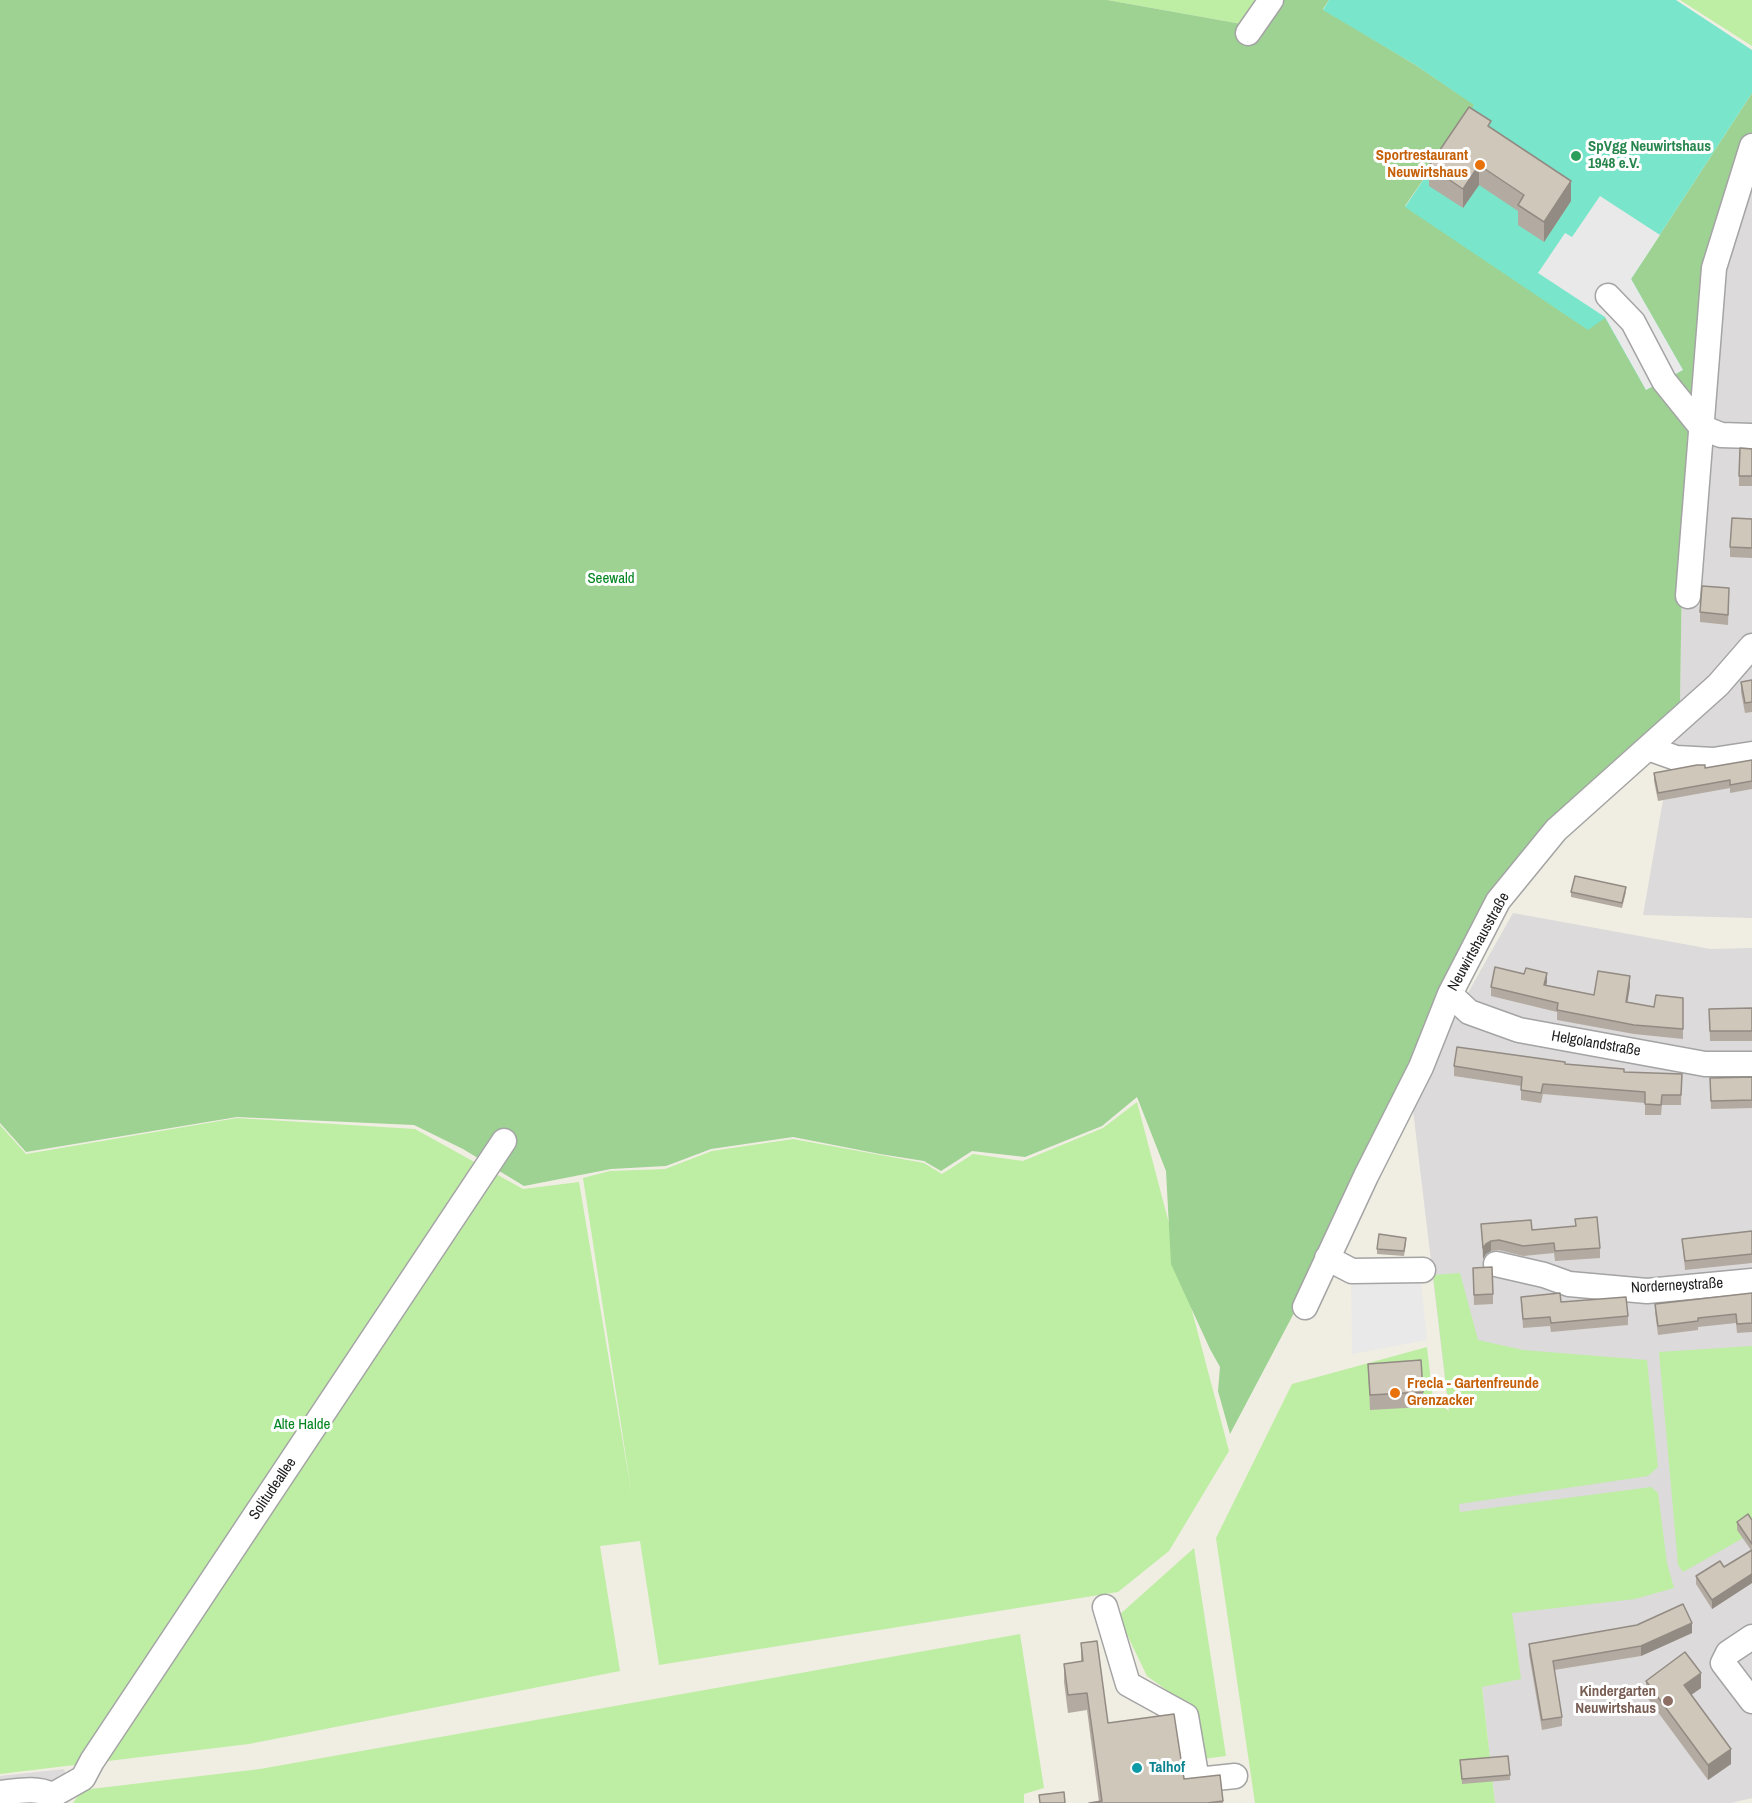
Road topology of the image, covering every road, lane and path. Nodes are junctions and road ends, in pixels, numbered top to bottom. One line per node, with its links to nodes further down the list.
1 (1271, 0): 2 (street)
2 (1248, 33)
3 (1752, 146): 5 (street)
4 (1608, 296): 5 (street)
5 (1701, 427): 6 (street); 7 (street)
6 (1752, 436)
7 (1688, 596)
8 (1752, 646): 9 (street, Neuwirtshausstraße)
9 (1648, 748): 10 (street); 11 (street, Neuwirtshausstraße)
10 (1752, 754)
11 (1450, 993): 12 (street, Helgolandstraße); 14 (street, Neuwirtshausstraße)
12 (1752, 1064)
13 (504, 1141): 24 (street, Solitudeallee)
14 (1327, 1258): 16 (street); 18 (street, Neuwirtshausstraße)
15 (1496, 1264): 17 (street, Norderneystraße)
16 (1423, 1270)
17 (1752, 1281)
18 (1305, 1306)
19 (1105, 1607): 22 (street)
20 (1752, 1637): 21 (street)
21 (1752, 1701)
22 (1235, 1776)
23 (0, 1793): 24 (street)
24 (54, 1799)

